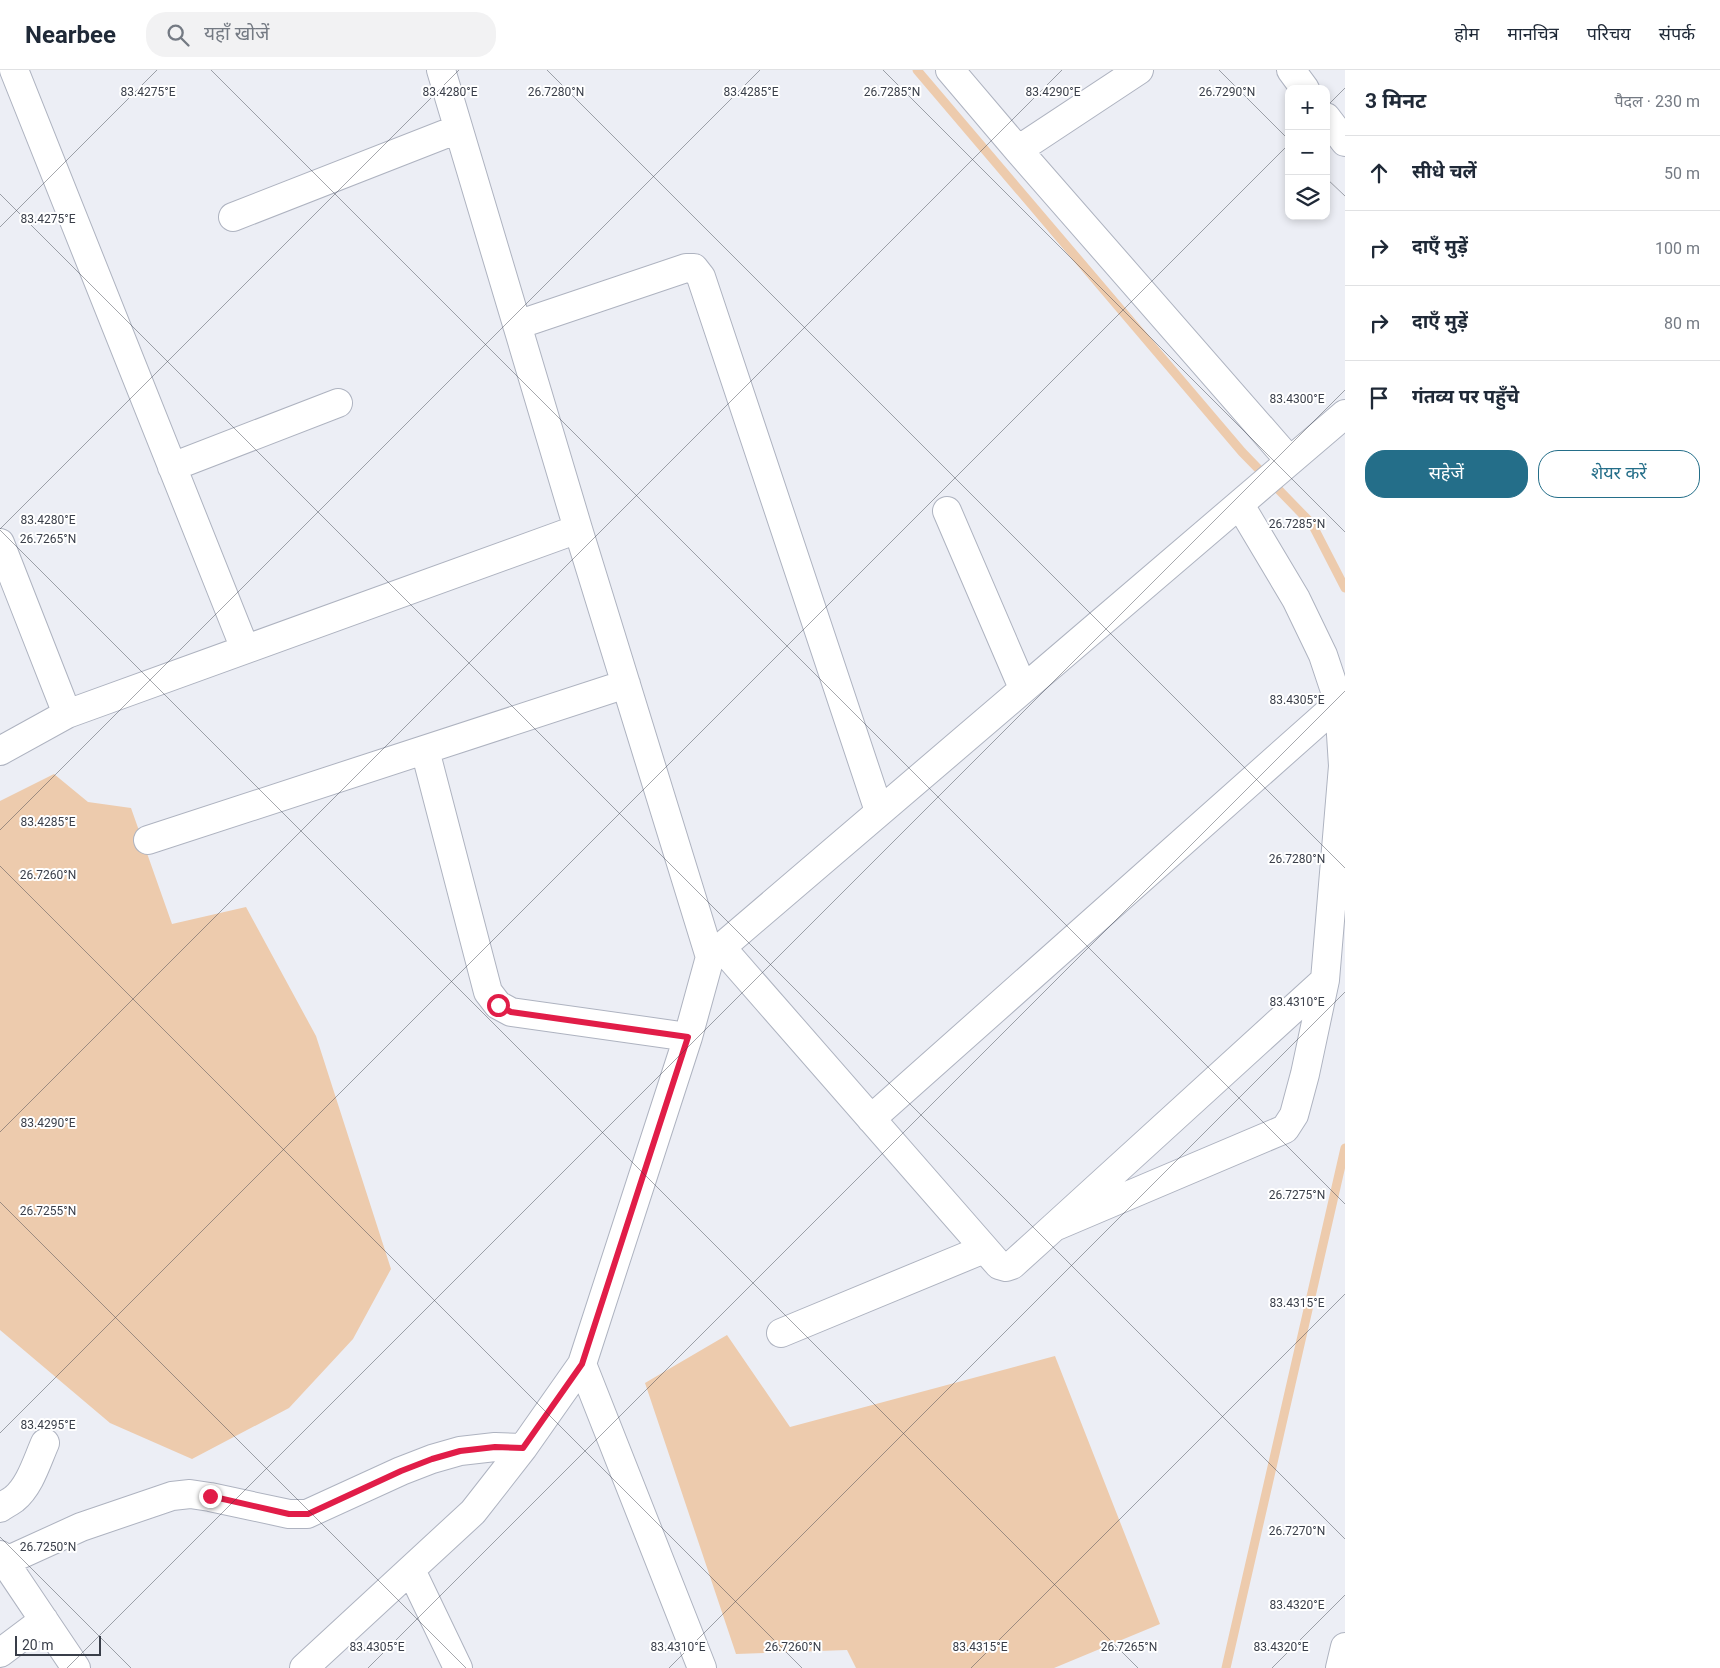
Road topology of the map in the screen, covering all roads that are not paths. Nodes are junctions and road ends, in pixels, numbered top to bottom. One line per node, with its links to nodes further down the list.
1 (441, 70): 6 (street)
2 (950, 70): 8 (street)
3 (1140, 70): 8 (street)
4 (12, 72): 14 (street)
5 (1330, 122): 7 (street)
6 (458, 129): 9 (street); 10 (street)
7 (1345, 142)
8 (1018, 150): 13 (street)
9 (233, 216)
10 (517, 325): 17 (street); 26 (street)
11 (338, 403): 14 (street)
12 (1345, 414): 13 (street)
13 (1287, 464): 15 (street)
14 (172, 467): 19 (street)
15 (1249, 497): 21 (street); 22 (street)
16 (947, 511): 21 (street)
17 (578, 529): 19 (street); 20 (street)
18 (0, 545): 23 (street)
19 (245, 649): 23 (street)
20 (626, 684): 24 (street); 28 (street)
21 (1023, 688): 26 (street)
22 (1339, 703): 29 (street); 31 (street)
23 (67, 714): 25 (street)
24 (425, 750): 27 (street); 30 (street)
25 (0, 751)
26 (879, 811): 28 (street)
27 (148, 840)
28 (715, 952): 30 (street); 31 (street)
29 (1325, 980): 32 (street); 32 (street)
30 (688, 1037): 35 (street)
31 (871, 1120): 33 (street)
32 (1054, 1227): 33 (street)
33 (984, 1249): 34 (street)
34 (781, 1333)
35 (582, 1364): 37 (street); 47 (street)
36 (45, 1442): 38 (street)
37 (523, 1448): 39 (street); 40 (street)
38 (0, 1508)
39 (2, 1559): 41 (street)
40 (411, 1570): 45 (street); 46 (street)
41 (44, 1620): 43 (street); 44 (street)
42 (1345, 1647): 48 (street)
43 (0, 1653)
44 (76, 1668)
45 (304, 1668)
46 (458, 1668)
47 (702, 1668)
48 (1340, 1668)

